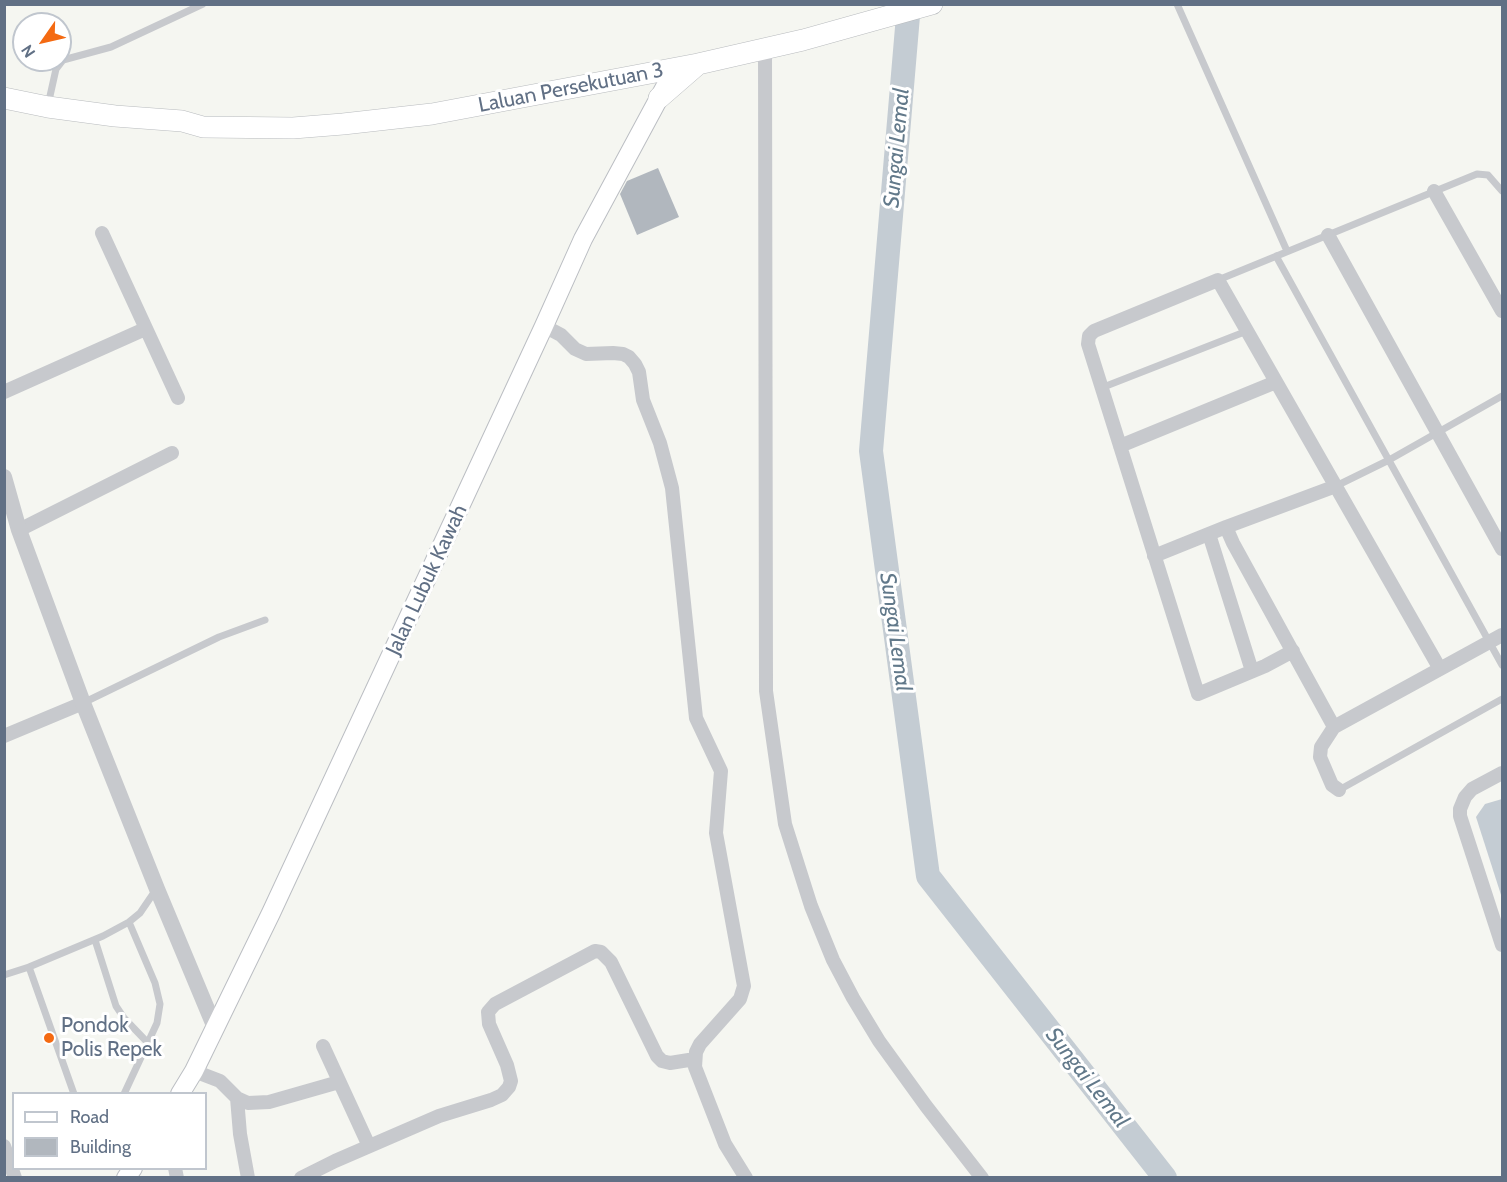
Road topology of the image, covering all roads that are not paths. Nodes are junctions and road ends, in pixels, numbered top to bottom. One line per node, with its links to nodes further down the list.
1 (202, 4): 10 (lane)
2 (932, 4): 4 (highway, Laluan Persekutuan 3)
3 (1177, 4): 17 (lane)
4 (765, 49): 5 (highway, Laluan Persekutuan 3); 74 (street)
5 (698, 64): 6 (highway, Laluan Persekutuan 3); 9 (highway)
6 (676, 69): 7 (highway, Laluan Persekutuan 3); 9 (main road, Jalan Lubuk Kawah)
7 (642, 75): 9 (highway); 12 (highway, Laluan Persekutuan 3)
8 (4, 98): 10 (highway, Laluan Persekutuan 3)
9 (659, 99): 21 (main road, Jalan Lubuk Kawah)
10 (48, 107): 12 (highway, Laluan Persekutuan 3)
11 (4, 111): 12 (highway, Laluan Persekutuan 3)
12 (203, 127)
13 (1434, 190): 14 (lane); 16 (lane); 20 (street)
14 (1503, 192)
15 (102, 233): 22 (street)
16 (1328, 234): 17 (lane); 29 (street)
17 (1287, 251): 18 (lane)
18 (1276, 256): 19 (lane); 32 (lane)
19 (1218, 280): 23 (street); 25 (street)
20 (1503, 311)
21 (544, 326): 58 (main road, Jalan Lubuk Kawah); 61 (street)
22 (145, 329): 26 (street); 28 (street)
23 (1247, 331): 24 (street); 25 (lane)
24 (1276, 382): 30 (street); 34 (street)
25 (1101, 388): 30 (street)
26 (4, 392)
27 (1503, 396): 29 (lane)
28 (178, 398)
29 (1438, 432): 32 (lane); 38 (street)
30 (1120, 446): 39 (street)
31 (172, 453): 36 (street)
32 (1389, 460): 34 (lane); 41 (lane)
33 (4, 477): 36 (street)
34 (1336, 486): 35 (street); 44 (street)
35 (1226, 527): 37 (street); 42 (street)
36 (19, 530): 47 (street)
37 (1209, 534): 39 (street); 45 (street)
38 (1503, 549)
39 (1154, 556): 45 (street)
40 (265, 620): 47 (lane)
41 (1496, 639): 43 (lane); 44 (street)
42 (1293, 651): 45 (street); 48 (street)
43 (1503, 665)
44 (1440, 669): 48 (street)
45 (1252, 671)
46 (1503, 699): 51 (lane)
47 (83, 703): 49 (street); 52 (street)
48 (1334, 727): 51 (street)
49 (4, 736)
50 (1503, 773): 55 (street)
51 (1339, 789)
52 (157, 889): 53 (lane); 58 (street)
53 (129, 922): 54 (lane); 59 (lane)
54 (95, 940): 56 (lane); 59 (lane)
55 (1503, 945)
56 (29, 967): 57 (lane); 64 (lane)
57 (4, 975)
58 (215, 1028): 62 (main road, Jalan Lubuk Kawah)
59 (148, 1043): 65 (lane)
60 (323, 1046): 63 (street)
61 (695, 1059): 69 (street); 73 (street)
62 (194, 1071): 66 (main road, Jalan Lubuk Kawah); 67 (street)
63 (339, 1082): 67 (street); 69 (street)
64 (73, 1092)
65 (125, 1092)
66 (181, 1092)
67 (237, 1098): 71 (street)
68 (4, 1146): 70 (street)
69 (369, 1146): 72 (street)
70 (12, 1169)
71 (248, 1178)
72 (301, 1178)
73 (746, 1178)
74 (982, 1178)

